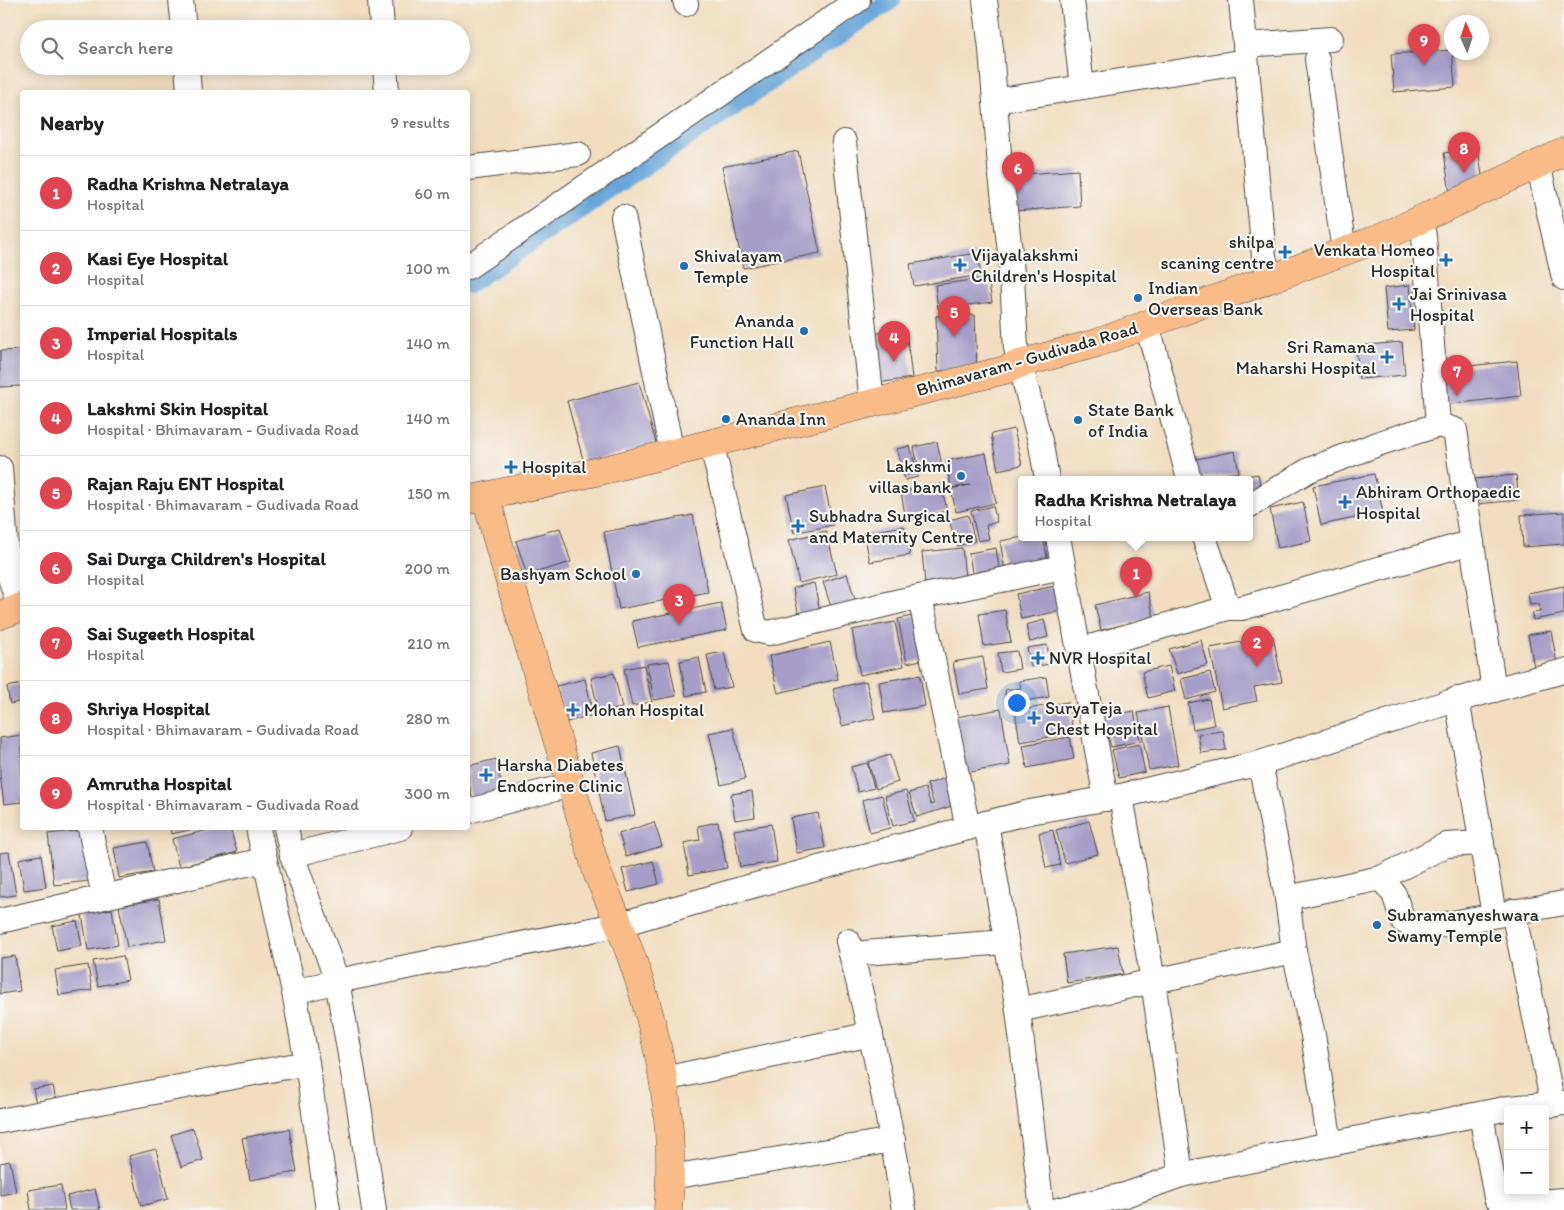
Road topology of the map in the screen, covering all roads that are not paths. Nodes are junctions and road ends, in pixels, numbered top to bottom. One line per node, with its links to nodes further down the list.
1 (181, 0): 7 (street)
2 (380, 0): 8 (street)
3 (858, 0): 26 (street)
4 (985, 0): 17 (street)
5 (1072, 0): 14 (street)
6 (1240, 0): 10 (street)
7 (183, 20)
8 (381, 20)
9 (1331, 39): 10 (street)
10 (1246, 53): 14 (street); 28 (street)
11 (1317, 59): 25 (street)
12 (188, 75): 15 (street)
13 (386, 75): 16 (street)
14 (1082, 87): 17 (street)
15 (189, 90)
16 (387, 90)
17 (995, 101): 30 (street)
18 (844, 142): 31 (street)
19 (1564, 152): 22 (main road, Bhimavaram - Gudivada Road)
20 (578, 154): 21 (street)
21 (470, 168)
22 (1548, 172): 24 (main road, Bhimavaram - Gudivada Road); 27 (street)
23 (623, 217): 33 (street)
24 (1422, 228): 25 (main road, Bhimavaram - Gudivada Road); 29 (main road, Bhimavaram - Gudivada Road); 32 (street)
25 (1344, 252): 28 (main road, Bhimavaram - Gudivada Road)
26 (470, 266)
27 (1564, 278)
28 (1270, 279): 29 (main road, Bhimavaram - Gudivada Road)
29 (1148, 334): 30 (main road, Bhimavaram - Gudivada Road); 37 (street)
30 (1021, 372): 31 (main road, Bhimavaram - Gudivada Road); 34 (main road, Bhimavaram - Gudivada Road); 36 (street)
31 (872, 403): 33 (main road, Bhimavaram - Gudivada Road)
32 (1438, 425): 38 (street); 42 (street)
33 (672, 453): 39 (main road, Bhimavaram - Gudivada Road)
34 (715, 458): 39 (main road, Bhimavaram - Gudivada Road); 45 (street)
35 (0, 468): 44 (street)
36 (1046, 476)
37 (1187, 476)
38 (1253, 503)
39 (478, 506): 54 (main road)
40 (1059, 541): 43 (street)
41 (1205, 541): 46 (street)
42 (1472, 542): 46 (street); 51 (street)
43 (1063, 567): 45 (street); 49 (street)
44 (10, 572): 47 (street)
45 (920, 597): 57 (street)
46 (1228, 608): 49 (street)
47 (17, 611): 48 (main road)
48 (0, 632)
49 (1078, 650): 55 (street)
50 (1564, 671): 51 (street)
51 (1494, 690): 52 (street)
52 (1457, 699): 53 (street); 62 (street)
53 (1260, 763): 55 (street); 67 (street)
54 (571, 785): 56 (street); 71 (main road)
55 (1114, 798): 57 (street); 75 (street)
56 (470, 810)
57 (977, 825): 71 (street); 72 (street)
58 (90, 830): 66 (street)
59 (258, 830): 64 (street)
60 (286, 830): 63 (street)
61 (392, 830): 63 (street)
62 (1482, 843): 65 (street); 69 (street)
63 (292, 854): 74 (street)
64 (264, 860): 66 (street); 76 (street)
65 (1381, 878): 67 (street); 69 (street)
66 (104, 897): 70 (street)
67 (1287, 898): 73 (street)
68 (1564, 903): 69 (street)
69 (1504, 913): 81 (street)
70 (0, 921)
71 (621, 924): 74 (street); 80 (main road)
72 (1006, 942): 77 (street); 78 (street)
73 (1294, 951): 75 (street); 85 (street)
74 (337, 981): 76 (street); 91 (street)
75 (1153, 981): 77 (street); 86 (street)
76 (294, 992): 79 (street)
77 (1018, 1010): 94 (street)
78 (871, 1034): 80 (street); 84 (street)
79 (307, 1064): 83 (street); 90 (street)
80 (664, 1079): 87 (main road)
81 (1559, 1104): 82 (street)
82 (1481, 1114): 85 (street); 88 (street)
83 (0, 1121)
84 (893, 1140): 87 (street); 93 (street)
85 (1330, 1144): 86 (street)
86 (1181, 1175): 89 (street)
87 (671, 1177): 92 (main road)
88 (1564, 1200)
89 (1089, 1207): 95 (street)
90 (328, 1210)
91 (374, 1210)
92 (668, 1210)
93 (904, 1210)
94 (1042, 1210)
95 (1058, 1210)

